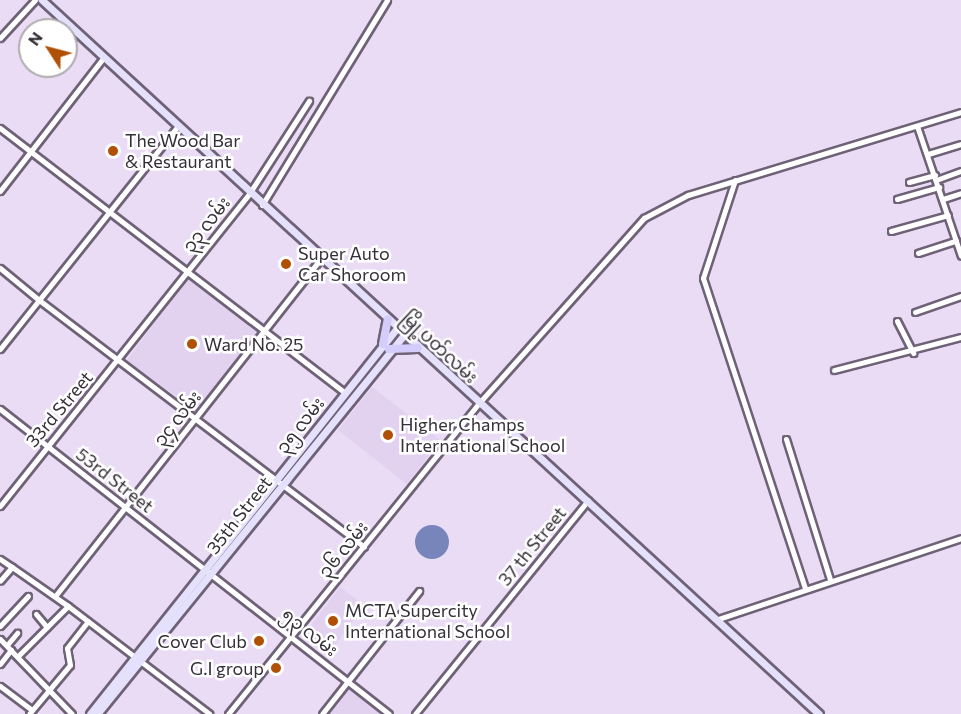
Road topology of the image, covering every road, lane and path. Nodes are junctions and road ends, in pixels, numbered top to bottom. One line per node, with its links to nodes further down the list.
1 (35, 0): 4 (street)
2 (42, 0): 5 (main road, မြို့ပတ်လမ်း)
3 (387, 0): 24 (street)
4 (0, 38)
5 (104, 57): 9 (main road, မြို့ပတ်လမ်း); 12 (street)
6 (309, 101): 21 (street, ၃၃ လမ်း)
7 (961, 112): 8 (street, ၃၆ လမ်း)
8 (918, 126): 13 (street); 16 (street, ၃၆ လမ်း)
9 (177, 127): 21 (main road, မြို့ပတ်လမ်း); 25 (street)
10 (0, 128): 12 (street)
11 (961, 144): 13 (street)
12 (30, 152): 19 (street); 25 (street)
13 (927, 154): 15 (street)
14 (961, 171): 15 (street)
15 (936, 177): 17 (street); 18 (street)
16 (735, 180): 51 (street, ၃၆ လမ်း); 67 (street)
17 (909, 182)
18 (939, 187): 22 (street); 23 (street)
19 (0, 191)
20 (961, 193): 23 (street)
21 (249, 194): 24 (main road, မြို့ပတ်လမ်း); 33 (street, ၃၃ လမ်း)
22 (897, 199)
23 (943, 199): 26 (street)
24 (262, 205): 31 (main road, မြို့ပတ်လမ်း)
25 (110, 214): 33 (street); 35 (street)
26 (948, 215): 27 (street); 28 (street)
27 (891, 231)
28 (956, 241): 29 (street); 30 (street)
29 (918, 253)
30 (961, 256)
31 (321, 258): 37 (main road, မြို့ပတ်လမ်း); 40 (street, ၃၄ လမ်း)
32 (0, 268): 35 (street)
33 (187, 273): 40 (street); 47 (street, ၃၃ လမ်း)
34 (961, 296): 36 (street)
35 (39, 300): 45 (street); 47 (street)
36 (915, 312)
37 (388, 319): 39 (main road, မြို့ပတ်လမ်း); 43 (highway)
38 (897, 321): 46 (street)
39 (397, 328): 41 (main road, မြို့ပတ်လမ်း); 43 (main road)
40 (265, 331): 50 (street); 53 (street, ၃၄ လမ်း)
41 (404, 335): 43 (main road, 35th Street); 44 (main road, မြို့ပတ်လမ်း)
42 (961, 337): 46 (street)
43 (386, 347): 44 (highway); 49 (main road, 35th Street)
44 (417, 348): 51 (main road, မြို့ပတ်လမ်း)
45 (0, 350)
46 (913, 353): 48 (street)
47 (120, 360): 53 (street); 55 (street, 33rd Street)
48 (834, 370)
49 (360, 379): 50 (main road, ၃၅ လမ်း); 56 (main road, 35th Street)
50 (344, 392): 56 (main road, ၃၅ လမ်း)
51 (479, 403): 57 (main road, မြို့ပတ်လမ်း); 61 (street, ၃၆ လမ်း)
52 (0, 409): 55 (street, 53rd Street)
53 (196, 419): 56 (street); 59 (street, ၃၄ လမ်း)
54 (786, 439): 65 (street)
55 (48, 446): 58 (street, 33rd Street); 59 (street, 53rd Street)
56 (278, 484): 61 (street); 64 (main road, ၃၅ လမ်း)
57 (588, 500): 73 (main road, မြို့ပတ်လမ်း); 95 (street, 37 th Street)
58 (0, 506)
59 (126, 507): 64 (street, 53rd Street); 69 (street, ၃၄ လမ်း)
60 (961, 538): 65 (street)
61 (364, 547): 78 (street, ၃၆ လမ်း)
62 (0, 558): 63 (street)
63 (12, 567): 66 (street); 69 (street)
64 (209, 572): 78 (street, ၅၃ လမ်း); 82 (main road, 35th Street)
65 (830, 579): 67 (street)
66 (0, 581)
67 (805, 589): 73 (street)
68 (418, 591): 84 (street)
69 (56, 595): 71 (street)
70 (28, 596): 75 (street)
71 (68, 606): 74 (street); 76 (street)
72 (36, 614): 76 (street)
73 (718, 619): 96 (main road, မြို့ပတ်လမ်း)
74 (88, 621): 82 (street); 86 (street)
75 (0, 626)
76 (47, 627): 81 (street)
77 (17, 633): 80 (street)
78 (291, 636): 84 (street, ၅၃ လမ်း); 92 (street, ၃၆ လမ်း)
79 (0, 639): 80 (street)
80 (9, 648): 81 (street); 83 (street)
81 (18, 656): 86 (street)
82 (138, 657): 89 (main road, 35th Street); 90 (main road, 35th Street); 91 (street)
83 (0, 664)
84 (348, 681): 93 (street); 94 (street, ၅၃ လမ်း)
85 (0, 686): 87 (street)
86 (48, 690): 87 (street); 88 (street)
87 (31, 712)
88 (72, 714)
89 (90, 714)
90 (98, 714)
91 (210, 714)
92 (228, 714)
93 (322, 714)
94 (389, 714)
95 (415, 714)
96 (819, 714)

